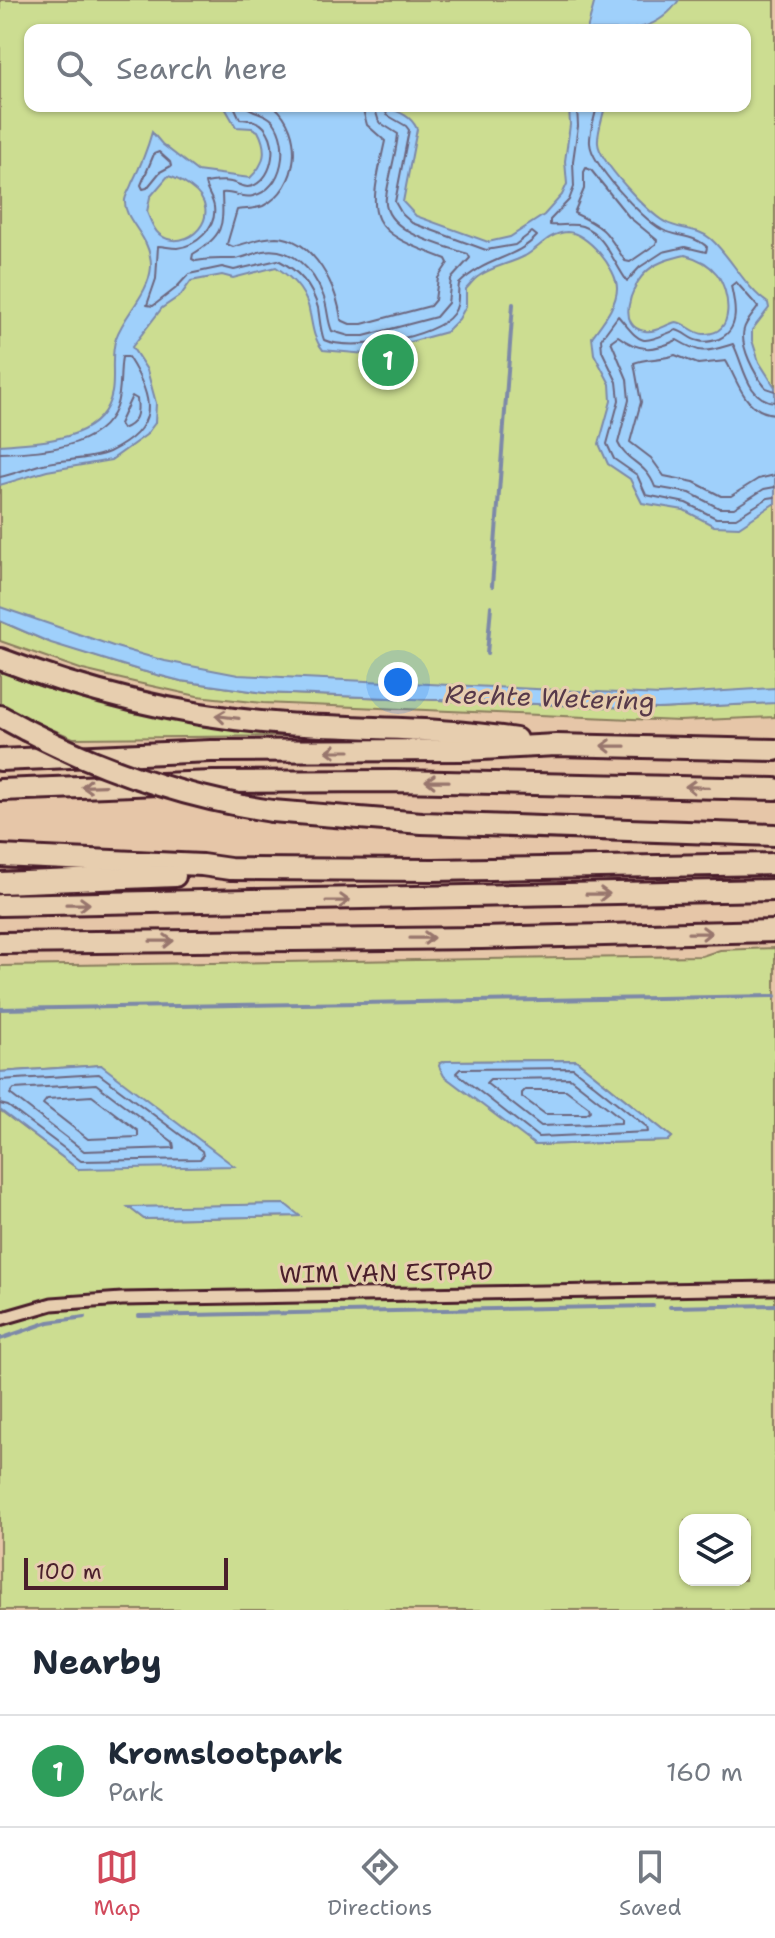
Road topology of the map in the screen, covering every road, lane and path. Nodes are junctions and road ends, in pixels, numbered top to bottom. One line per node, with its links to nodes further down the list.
1 (0, 659): 3 (highway, one-way to 1)
2 (0, 716): 8 (highway, bridge)
3 (556, 745): 4 (highway, one-way to 3); 5 (highway, one-way to 5)
4 (775, 750)
5 (0, 760)
6 (775, 789): 7 (highway, one-way to 7)
7 (0, 790)
8 (775, 835)
9 (0, 856): 11 (highway)
10 (775, 864): 11 (highway)
11 (230, 869): 12 (highway)
12 (0, 883)
13 (775, 890): 14 (highway, one-way to 13)
14 (0, 905)
15 (775, 931): 16 (highway, one-way to 15)
16 (0, 943)
17 (775, 1288): 18 (street, WIM VAN ESTPAD)
18 (0, 1319)

